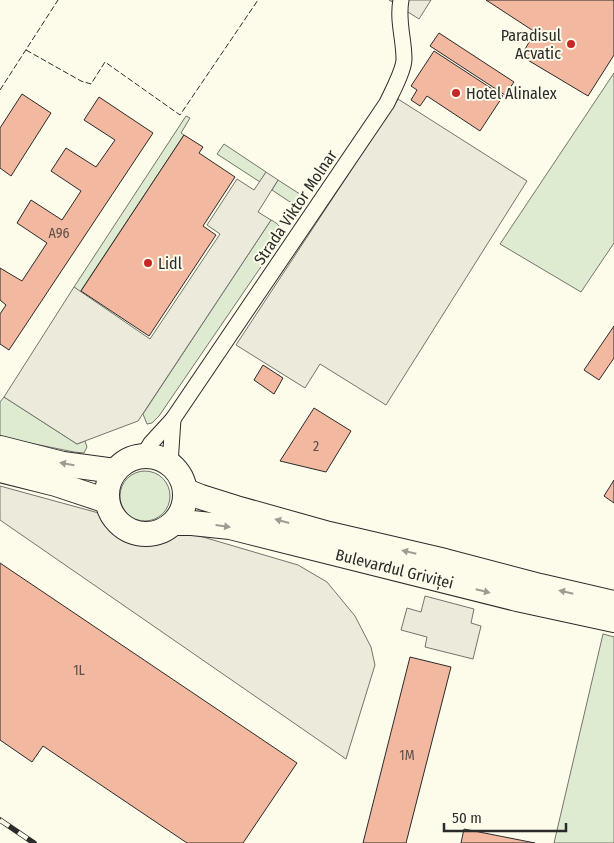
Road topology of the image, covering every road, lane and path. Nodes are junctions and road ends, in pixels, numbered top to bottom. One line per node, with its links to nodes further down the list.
1 (401, 0): 2 (street, Strada Viktor Molnar)
2 (173, 419): 4 (street, Strada Viktor Molnar); 5 (street)
3 (0, 448): 7 (main road, one-way to 3)
4 (143, 456): 5 (main road); 7 (main road)
5 (170, 464): 8 (main road)
6 (0, 470): 9 (main road)
7 (115, 471): 9 (main road)
8 (186, 491): 10 (main road); 11 (main road, Bulevardul Griviței, one-way to 8)
9 (107, 501): 10 (main road)
10 (174, 523): 12 (main road, Bulevardul Griviței, one-way to 12)
11 (614, 603)
12 (614, 620)

